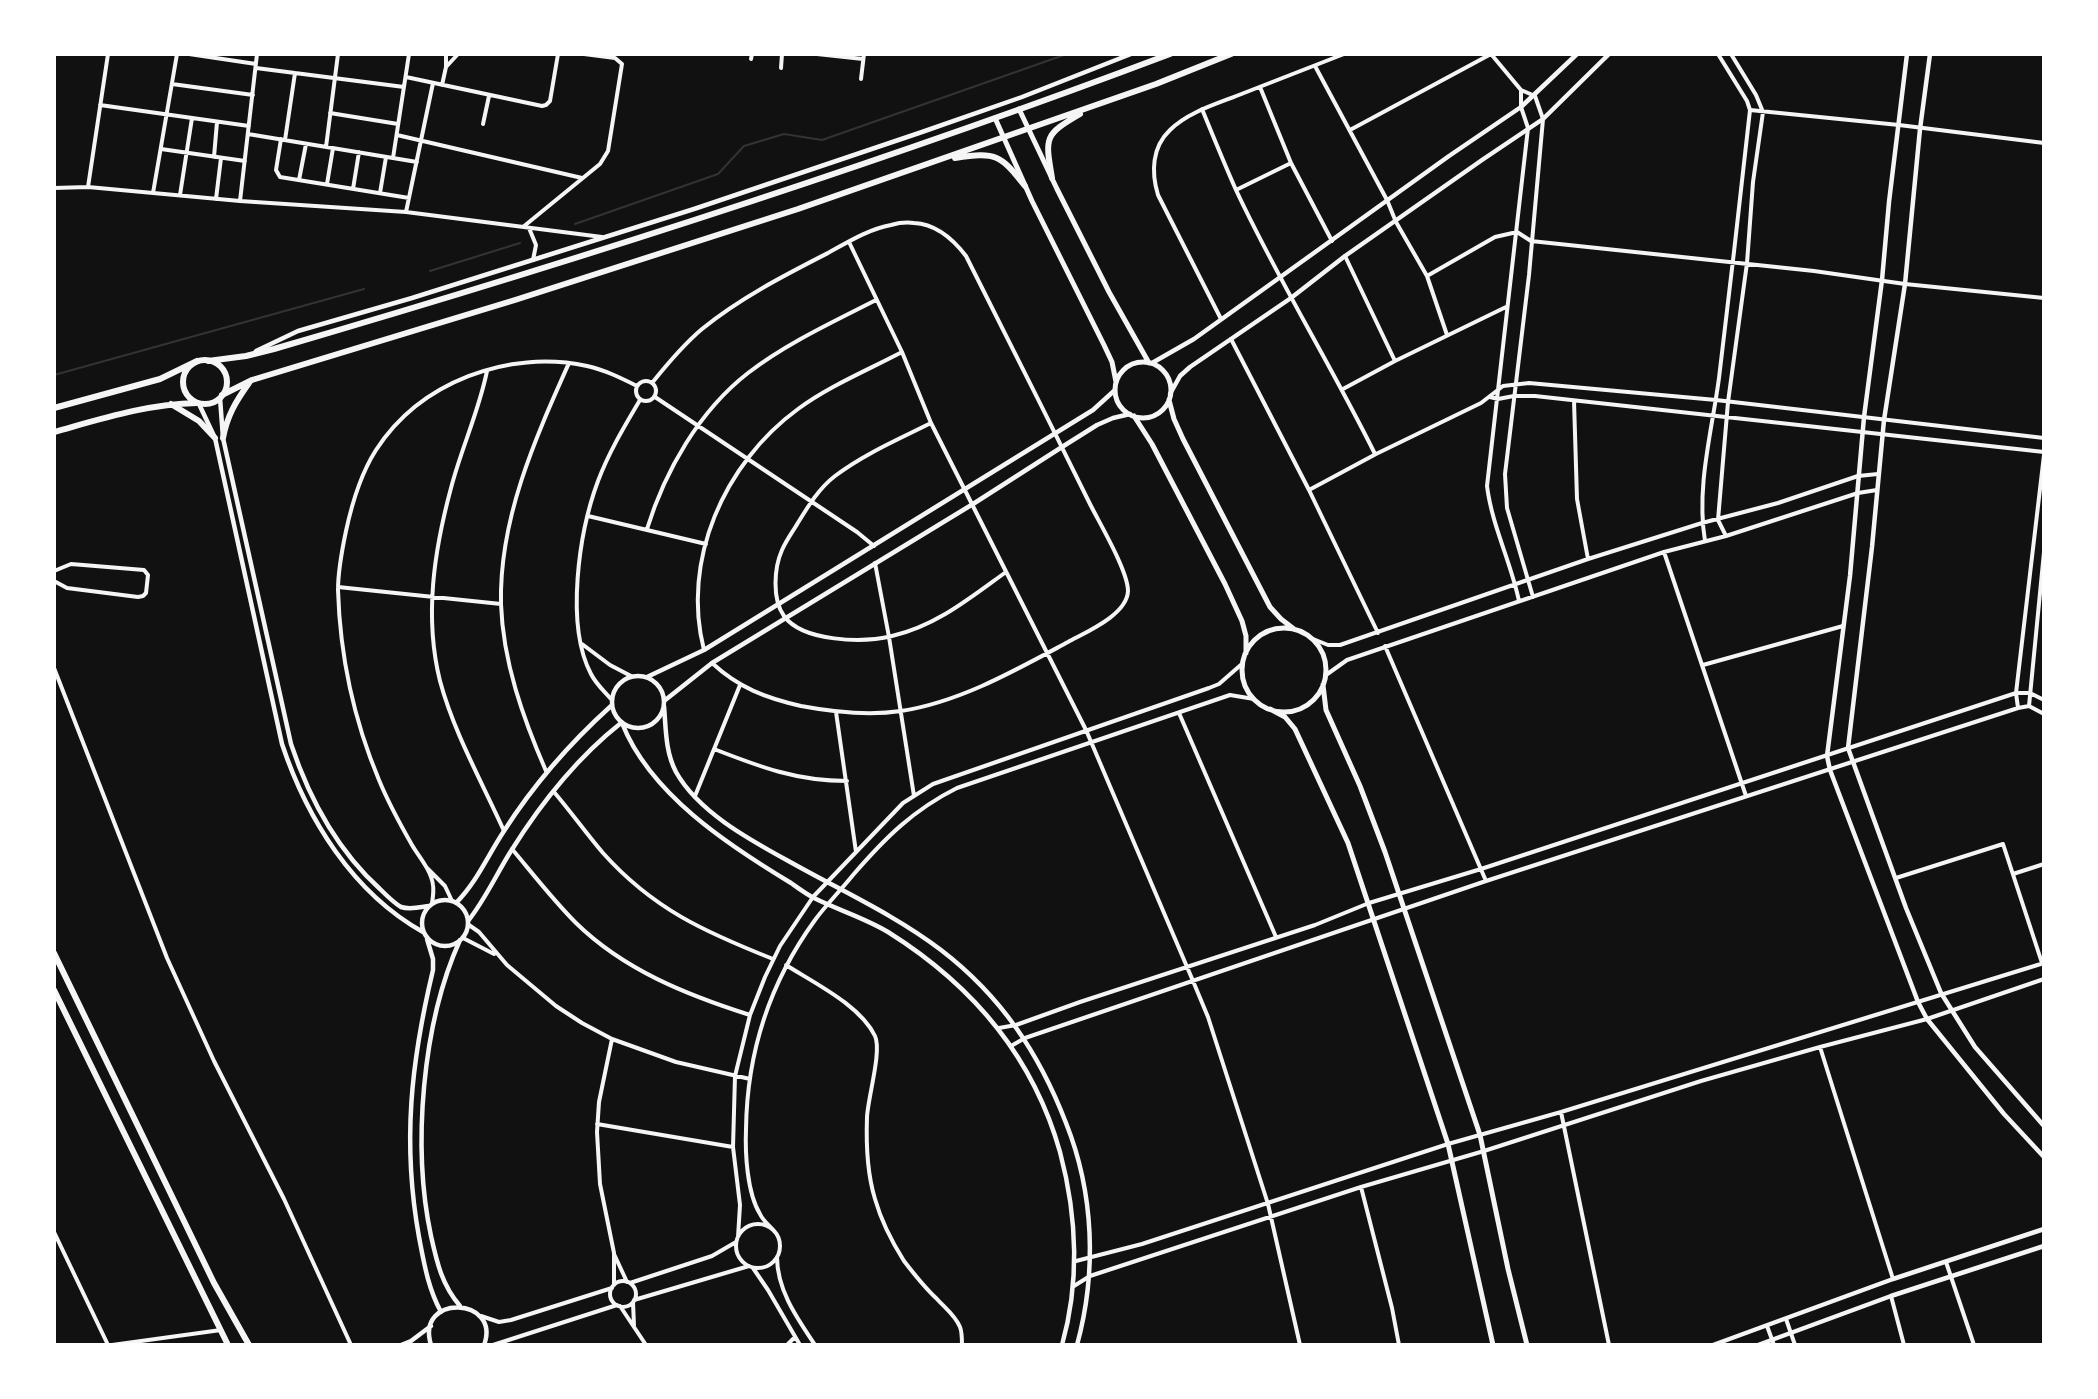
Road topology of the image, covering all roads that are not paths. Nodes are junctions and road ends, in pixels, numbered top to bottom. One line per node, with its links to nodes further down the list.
1 (108, 54): 43 (street)
2 (177, 54): 35 (street)
3 (189, 54): 26 (street)
4 (257, 54): 26 (street)
5 (338, 54): 32 (street)
6 (409, 54): 31 (street)
7 (446, 54): 28 (street)
8 (458, 54): 28 (street)
9 (558, 54): 41 (street)
10 (584, 54): 24 (street)
11 (782, 54): 29 (street)
12 (817, 54): 25 (street)
13 (1131, 54): 105 (street)
14 (1170, 54): 46 (highway)
15 (1232, 54): 44 (highway)
16 (1344, 54): 27 (street)
17 (1491, 54): 39 (street); 63 (street)
18 (1577, 54): 42 (street)
19 (1610, 54): 54 (street)
20 (1718, 54): 48 (street)
21 (1731, 54): 49 (street)
22 (1907, 54): 58 (street)
23 (1930, 54): 62 (street)
24 (615, 56): 84 (street)
25 (863, 56): 33 (street)
26 (256, 66): 30 (street); 40 (street)
27 (1315, 66): 38 (street); 63 (street)
28 (446, 67): 36 (street)
29 (781, 68)
30 (295, 73): 32 (street); 67 (street)
31 (406, 77): 34 (street); 37 (street)
32 (335, 78): 37 (street); 50 (street)
33 (861, 79)
34 (433, 83): 36 (street); 68 (street)
35 (172, 84): 40 (street); 51 (street)
36 (442, 85): 41 (street)
37 (404, 87): 56 (street)
38 (1260, 87): 47 (street); 83 (street)
39 (1521, 90): 42 (street); 45 (street)
40 (253, 95): 59 (street)
41 (489, 96): 57 (street)
42 (1535, 96): 45 (street); 54 (street)
43 (100, 105): 51 (street); 89 (street)
44 (1093, 106): 61 (highway); 85 (highway)
45 (1521, 107): 60 (street); 98 (street)
46 (1019, 109): 53 (highway); 61 (main road)
47 (1202, 110): 92 (street); 121 (street)
48 (1750, 110): 49 (street); 111 (street)
49 (1763, 112): 58 (street); 112 (street)
50 (330, 114): 56 (street); 71 (street)
51 (167, 115): 52 (street); 73 (street)
52 (192, 118): 55 (street); 75 (street)
53 (995, 118): 66 (main road); 125 (highway)
54 (1543, 120): 60 (street); 107 (street)
55 (217, 122): 59 (street); 76 (street)
56 (398, 124): 65 (street)
57 (483, 124)
58 (1899, 125): 62 (street); 115 (street)
59 (249, 126): 64 (street)
60 (1528, 128): 101 (street); 104 (street)
61 (1028, 129): 66 (highway); 85 (main road)
62 (1920, 129): 69 (street); 116 (street)
63 (1350, 130): 98 (street)
64 (248, 134): 67 (street); 81 (street)
65 (397, 135): 68 (street); 79 (street)
66 (1003, 137): 80 (highway); 88 (main road)
67 (283, 140): 70 (street); 86 (street)
68 (421, 141): 82 (street); 84 (street)
69 (2044, 143)
70 (306, 144): 71 (street); 86 (street)
71 (326, 147): 72 (street)
72 (333, 148): 74 (street); 87 (street)
73 (161, 149): 75 (street); 93 (street)
74 (359, 152): 77 (street); 91 (street)
75 (186, 153): 76 (street); 95 (street)
76 (214, 157): 78 (street)
77 (386, 157): 79 (street); 94 (street)
78 (221, 158): 81 (street); 97 (street)
79 (393, 158): 82 (street)
80 (942, 159): 88 (highway); 132 (highway)
81 (245, 161): 99 (street)
82 (417, 162): 96 (street)
83 (1291, 163): 92 (street); 106 (street)
84 (583, 178): 102 (street)
85 (1052, 178): 130 (main road)
86 (300, 180): 87 (street)
87 (327, 184): 91 (street)
88 (1025, 186): 133 (main road)
89 (88, 187): 90 (street); 93 (street)
90 (54, 188)
91 (353, 189): 94 (street)
92 (1236, 190): 114 (street)
93 (153, 193): 95 (street)
94 (380, 193): 96 (street)
95 (180, 195): 97 (street)
96 (409, 198): 100 (street)
97 (216, 199): 99 (street)
98 (1387, 200): 101 (street); 106 (street)
99 (240, 201): 100 (street)
100 (406, 212): 102 (street)
101 (1396, 222): 109 (street); 113 (street)
102 (523, 227): 103 (street)
103 (529, 228): 105 (street); 110 (street)
104 (1517, 232): 107 (street); 113 (street); 120 (street)
105 (602, 237): 110 (street)
106 (1332, 241): 114 (street)
107 (1531, 241): 111 (street); 135 (street)
108 (849, 242): 119 (street); 134 (street); 162 (street)
109 (1345, 256): 117 (street); 127 (street)
110 (533, 260): 125 (street)
111 (1732, 262): 112 (street); 148 (street)
112 (1747, 263): 115 (street); 149 (street)
113 (1427, 276): 122 (street)
114 (1280, 278): 117 (street); 121 (street)
115 (1882, 280): 116 (street); 155 (street)
116 (1905, 284): 118 (street); 157 (street)
117 (1291, 298): 123 (street); 139 (street)
118 (2044, 298)
119 (876, 300): 124 (street); 159 (street)
120 (1507, 306): 122 (street); 137 (street)
121 (1221, 319): 130 (street)
122 (1448, 335): 127 (street)
123 (1231, 339): 143 (street); 174 (street)
124 (902, 352): 158 (street); 170 (street)
125 (246, 356): 126 (highway)
126 (208, 361): 128 (highway); 141 (highway)
127 (1395, 361): 139 (street)
128 (197, 362): 150 (highway); 152 (highway)
129 (569, 363): 131 (street); 136 (street); 201 (street)
130 (1151, 363): 133 (main road); 143 (main road)
131 (487, 371): 197 (street); 198 (street)
132 (252, 380): 141 (highway); 165 (highway)
133 (1116, 382): 138 (main road)
134 (652, 383): 136 (street); 142 (street)
135 (1515, 383): 137 (street); 140 (street); 148 (street)
136 (638, 386): 146 (street)
137 (1499, 388): 144 (street); 145 (street)
138 (1115, 390): 153 (main road); 162 (street)
139 (1343, 390): 169 (street)
140 (1514, 396): 145 (street); 147 (street); 194 (street)
141 (221, 397): 150 (highway); 165 (street)
142 (655, 397): 146 (street); 159 (street)
143 (1169, 397): 153 (main road); 205 (main road)
144 (1490, 397): 145 (street); 169 (street)
145 (1498, 399): 196 (street)
146 (640, 400): 179 (street)
147 (1574, 400): 154 (street); 189 (street)
148 (1716, 400): 149 (street); 154 (street)
149 (1728, 402): 155 (street); 156 (street)
150 (198, 403): 151 (highway); 164 (street)
151 (170, 404): 160 (highway); 164 (highway)
152 (54, 408)
153 (1132, 415): 167 (street); 213 (main road)
154 (1713, 417): 156 (street); 181 (street)
155 (1863, 417): 157 (street); 161 (street)
156 (1727, 419): 161 (street); 180 (street)
157 (1884, 420): 163 (street); 166 (street)
158 (931, 423): 173 (street); 177 (street)
159 (699, 426): 170 (street); 182 (street)
160 (54, 432)
161 (1862, 433): 163 (street); 172 (street)
162 (1055, 434): 167 (street); 173 (street)
163 (1883, 435): 168 (street); 171 (street)
164 (215, 438): 272 (street)
165 (223, 438): 267 (street)
166 (2044, 438)
167 (1062, 447): 178 (street); 212 (street)
168 (2044, 453): 223 (street)
169 (1376, 454): 174 (street)
170 (747, 460): 177 (street); 185 (street)
171 (1878, 474): 172 (street); 175 (street)
172 (1858, 476): 176 (street); 180 (street)
173 (966, 490): 178 (street); 186 (street)
174 (1309, 490): 206 (street)
175 (1877, 490): 176 (street); 240 (street)
176 (1858, 493): 183 (street); 204 (street)
177 (811, 502): 186 (street); 202 (street)
178 (973, 504): 190 (street); 192 (street)
179 (588, 516): 182 (street); 209 (street)
180 (1719, 520): 181 (street); 183 (street)
181 (1702, 523): 184 (street); 189 (street)
182 (647, 529): 185 (street)
183 (1726, 536): 184 (street)
184 (1704, 541): 187 (street)
185 (705, 544): 211 (street)
186 (874, 546): 202 (street)
187 (1664, 552): 199 (street); 216 (street)
188 (2044, 552): 193 (street)
189 (1588, 560): 194 (street)
190 (875, 562): 203 (street); 207 (street)
191 (54, 572): 195 (street)
192 (1006, 572): 207 (street); 212 (street)
193 (2043, 574): 224 (street)
194 (1528, 580): 196 (street); 199 (street)
195 (54, 581)
196 (1515, 584): 200 (street); 206 (street)
197 (338, 587): 198 (street); 256 (street)
198 (431, 596): 201 (street); 252 (street)
199 (1533, 597): 200 (street)
200 (1519, 602): 210 (street)
201 (501, 604): 245 (street)
202 (778, 606): 203 (street); 211 (street)
203 (785, 618): 207 (street); 214 (street)
204 (1843, 626): 216 (street); 242 (street)
205 (1294, 629): 208 (main road); 213 (main road)
206 (1378, 633): 208 (street)
207 (889, 637): 233 (street)
208 (1313, 639): 218 (main road)
209 (582, 644): 219 (street); 225 (street)
210 (1385, 646): 218 (street); 257 (street)
211 (704, 650): 220 (street)
212 (1048, 653): 233 (street); 238 (street)
213 (1246, 653): 215 (main road)
214 (712, 663): 222 (street); 228 (street)
215 (1243, 663): 226 (main road); 238 (street)
216 (1703, 665): 247 (street)
217 (54, 668): 347 (street)
218 (1326, 675): 221 (main road)
219 (631, 676): 220 (street); 225 (street)
220 (647, 677): 228 (street)
221 (1323, 685): 232 (main road); 263 (main road)
222 (740, 686): 234 (street); 241 (street)
223 (2016, 693): 224 (street); 231 (street); 240 (street)
224 (2030, 693): 227 (street); 230 (street)
225 (611, 699): 229 (street)
226 (1254, 699): 232 (main road); 235 (street)
227 (2044, 700)
228 (664, 704): 237 (street); 249 (street)
229 (611, 706): 237 (street); 245 (street)
230 (2029, 706): 231 (street); 236 (street)
231 (2018, 708): 243 (street)
232 (1270, 709): 266 (main road)
233 (900, 711): 234 (street); 250 (street)
234 (836, 712): 246 (street)
235 (1179, 713): 239 (street); 273 (street)
236 (2044, 714)
237 (622, 723): 248 (street); 264 (street)
238 (1086, 730): 239 (street); 250 (street)
239 (1091, 742): 262 (street); 281 (street)
240 (1848, 748): 242 (street); 243 (street)
241 (714, 749): 246 (street); 249 (street)
242 (1827, 756): 244 (street); 247 (street)
243 (1852, 763): 244 (street); 259 (street)
244 (1830, 770): 251 (street); 286 (street)
245 (546, 771): 252 (street)
246 (847, 782): 254 (street)
247 (1742, 784): 251 (street); 257 (street)
248 (554, 792): 253 (street); 278 (street)
249 (694, 796): 261 (street)
250 (914, 796): 254 (street)
251 (1746, 796): 260 (street)
252 (504, 831): 265 (street)
253 (512, 849): 271 (street); 288 (street)
254 (856, 853): 261 (street)
255 (2044, 864): 258 (street)
256 (425, 865): 265 (street); 267 (street)
257 (1481, 869): 260 (street); 263 (street)
258 (2013, 874): 259 (street); 279 (street)
259 (1896, 878): 285 (street)
260 (1486, 881): 269 (street)
261 (827, 883): 262 (street); 264 (street)
262 (841, 890): 268 (street); 290 (street)
263 (1400, 895): 266 (street); 269 (main road)
264 (813, 897): 268 (street); 278 (street)
265 (454, 902): 267 (street); 271 (street)
266 (1369, 903): 270 (main road); 273 (street)
267 (431, 904): 272 (street)
268 (829, 904): 280 (street); 291 (street)
269 (1405, 908): 270 (street); 302 (main road)
270 (1374, 918): 283 (street); 303 (main road)
271 (468, 923): 275 (street); 277 (street)
272 (423, 932): 274 (street)
273 (1276, 937): 281 (street)
274 (427, 939): 275 (street); 332 (street)
275 (462, 939): 277 (street); 331 (street)
276 (54, 952): 346 (highway)
277 (496, 954): 292 (street)
278 (773, 959): 288 (street)
279 (2043, 963): 285 (street)
280 (786, 965): 297 (street); 356 (street)
281 (1186, 967): 283 (street); 290 (street)
282 (2044, 979): 287 (street)
283 (1193, 981): 293 (street); 309 (street)
284 (54, 990): 338 (highway)
285 (1941, 993): 286 (street); 287 (street)
286 (1918, 1002): 289 (street); 298 (street)
287 (1950, 1011): 289 (street); 301 (street)
288 (750, 1015): 296 (street)
289 (1927, 1019): 295 (street); 306 (street)
290 (1016, 1025): 291 (street); 293 (street)
291 (999, 1028): 294 (street)
292 (612, 1038): 296 (street); 299 (street)
293 (1025, 1038): 294 (street); 318 (street)
294 (1011, 1046): 319 (street)
295 (1820, 1047): 300 (street); 324 (street)
296 (735, 1076): 297 (street); 304 (street)
297 (750, 1079): 313 (street)
298 (1561, 1112): 300 (street); 302 (street)
299 (597, 1124): 304 (street); 316 (street)
300 (1564, 1124): 305 (street); 363 (street)
301 (2044, 1126)
302 (1480, 1136): 303 (street); 305 (main road)
303 (1448, 1144): 307 (main road); 309 (street)
304 (733, 1147): 314 (street)
305 (1484, 1151): 307 (street); 362 (main road)
306 (2044, 1157)
307 (1452, 1159): 308 (street); 361 (main road)
308 (1361, 1187): 310 (street); 360 (street)
309 (1268, 1204): 310 (street); 318 (street)
310 (1270, 1217): 322 (street); 359 (street)
311 (2044, 1229): 320 (street)
312 (54, 1232): 343 (street)
313 (775, 1232): 314 (street); 317 (street)
314 (737, 1240): 321 (street); 325 (street)
315 (2044, 1245): 323 (street)
316 (614, 1253): 325 (street); 327 (street)
317 (777, 1257): 321 (street); 355 (street)
318 (1091, 1258): 319 (street); 322 (street)
319 (1076, 1261): 326 (street)
320 (1946, 1262): 323 (street); 324 (street)
321 (751, 1266): 329 (street); 340 (street)
322 (1090, 1276): 326 (street); 358 (street)
323 (1951, 1277): 328 (street); 368 (street)
324 (1893, 1279): 334 (street)
325 (628, 1282): 327 (street); 329 (street)
326 (1074, 1286): 357 (street)
327 (613, 1287): 330 (street); 333 (street)
328 (1891, 1296): 339 (street); 367 (street)
329 (634, 1301): 330 (street); 337 (street)
330 (618, 1305): 337 (street); 351 (street)
331 (460, 1306): 332 (street); 333 (street)
332 (441, 1312): 335 (street)
333 (479, 1316): 350 (street)
334 (1786, 1319): 336 (street); 339 (street)
335 (431, 1326): 348 (street); 349 (street)
336 (1767, 1326): 342 (street); 364 (street)
337 (634, 1327): 352 (street)
338 (221, 1330): 341 (street); 345 (highway)
339 (1791, 1332): 342 (street); 366 (street)
340 (795, 1337): 353 (street); 354 (street)
341 (173, 1338): 343 (street); 344 (street)
342 (1773, 1343): 365 (street)
343 (110, 1345)
344 (170, 1345)
345 (228, 1345)
346 (249, 1345)
347 (351, 1345)
348 (401, 1345)
349 (431, 1345)
350 (484, 1345)
351 (493, 1345)
352 (646, 1345)
353 (787, 1345)
354 (800, 1345)
355 (815, 1345)
356 (962, 1345)
357 (1062, 1345)
358 (1077, 1345)
359 (1300, 1345)
360 (1399, 1345)
361 (1493, 1345)
362 (1527, 1345)
363 (1609, 1345)
364 (1713, 1345)
365 (1758, 1345)
366 (1795, 1345)
367 (1904, 1345)
368 (1974, 1345)

